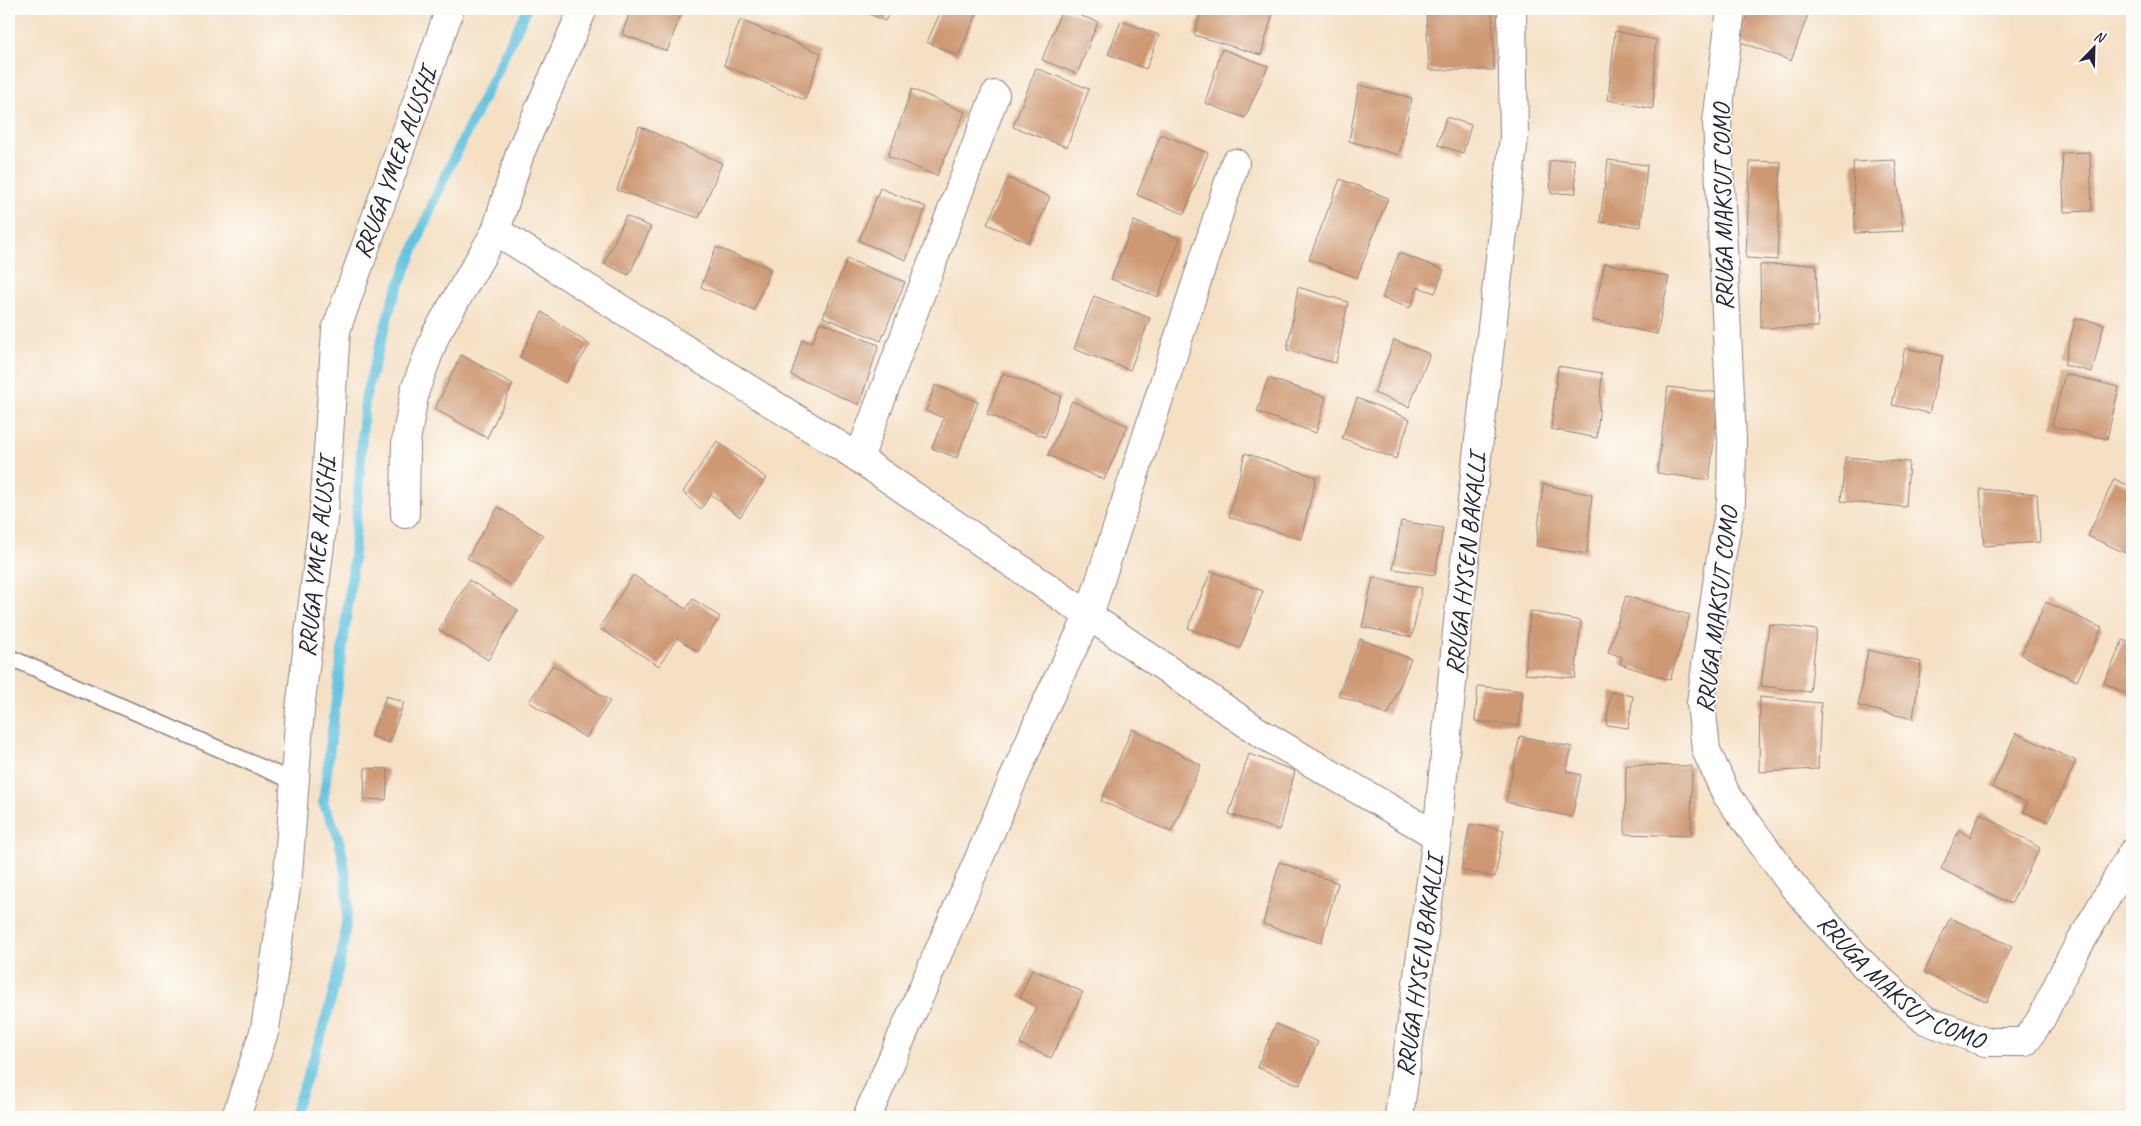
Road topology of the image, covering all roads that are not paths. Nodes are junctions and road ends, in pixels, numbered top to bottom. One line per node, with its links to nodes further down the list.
1 (450, 9): 12 (street, RRUGA YMER ALUSHI)
2 (583, 9): 7 (street)
3 (1512, 9): 13 (street, RRUGA HYSEN BAKALLI)
4 (1731, 9): 14 (street, RRUGA MAKSUT COMO)
5 (995, 95): 8 (street)
6 (1235, 163): 10 (street)
7 (496, 231): 8 (street); 9 (street)
8 (860, 458): 10 (street)
9 (405, 514)
10 (1089, 615): 13 (street); 16 (street)
11 (9, 657): 12 (lane)
12 (295, 782): 15 (street, RRUGA YMER ALUSHI)
13 (1437, 836): 17 (street, RRUGA HYSEN BAKALLI)
14 (2132, 853)
15 (236, 1117)
16 (867, 1117)
17 (1399, 1117)

